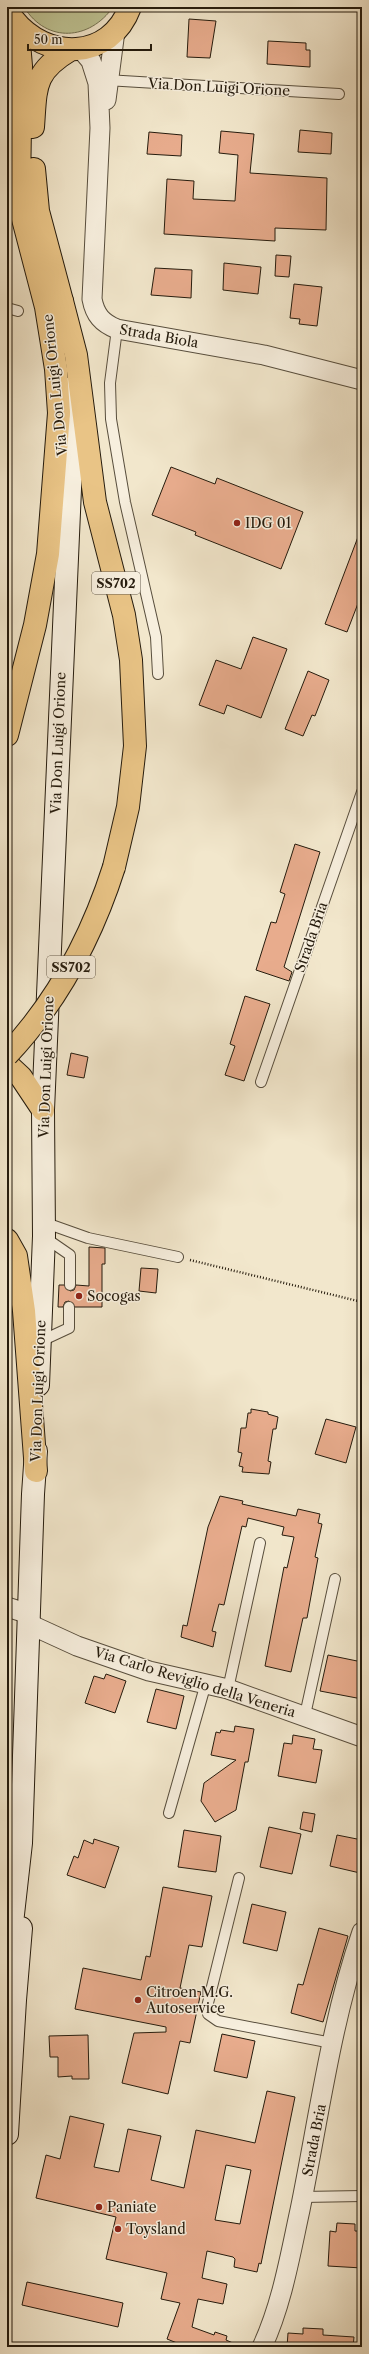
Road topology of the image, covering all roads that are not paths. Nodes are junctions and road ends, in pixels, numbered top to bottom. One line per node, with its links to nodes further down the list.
1 (130, 7): 3 (main road)
2 (9, 11): 4 (main road); 12 (main road, Via Don Luigi Orione)
3 (115, 31): 4 (main road); 5 (street, Strada Biola)
4 (75, 49): 5 (street, Strada Biola); 7 (main road, Via Don Luigi Orione)
5 (104, 80): 6 (lane, Via Don Luigi Orione); 10 (street, Strada Biola)
6 (340, 94)
7 (62, 301): 13 (main road, Via Don Luigi Orione); 17 (main road, SS702, bridge)
8 (7, 308): 9 (lane)
9 (18, 311)
10 (117, 329): 11 (street, Strada Biola); 14 (lane)
11 (362, 380)
12 (59, 413): 13 (main road, Via Don Luigi Orione); 15 (main road)
13 (68, 520): 20 (main road, Via Don Luigi Orione)
14 (158, 674)
15 (7, 735)
16 (362, 792): 19 (lane, Strada Bria)
17 (7, 1054)
18 (7, 1064): 20 (main road)
19 (260, 1082)
20 (43, 1110): 21 (main road, Via Don Luigi Orione)
21 (43, 1229): 23 (lane); 24 (lane); 26 (main road, Via Don Luigi Orione)
22 (7, 1240): 27 (main road)
23 (178, 1257)
24 (70, 1285)
25 (69, 1307): 26 (lane)
26 (39, 1342): 27 (main road, Via Don Luigi Orione)
27 (36, 1471): 31 (main road, Via Don Luigi Orione)
28 (260, 1543): 33 (lane)
29 (335, 1579): 34 (lane)
30 (7, 1607): 31 (street)
31 (29, 1619): 32 (street, Via Carlo Reviglio della Veneria); 37 (main road, Via Don Luigi Orione)
32 (206, 1683): 33 (street, Via Carlo Reviglio della Veneria); 36 (lane)
33 (228, 1689): 34 (street, Via Carlo Reviglio della Veneria)
34 (305, 1716): 35 (street, Via Carlo Reviglio della Veneria)
35 (362, 1737)
36 (169, 1813)
37 (21, 1843): 40 (main road, Via Don Luigi Orione); 41 (main road, Via Don Luigi Orione)
38 (239, 1878): 42 (lane)
39 (362, 1932): 42 (street, Strada Bria)
40 (7, 1948)
41 (11, 1992): 43 (main road, Via Don Luigi Orione)
42 (332, 2043): 45 (street, Strada Bria)
43 (7, 2134)
44 (362, 2196): 45 (lane)
45 (302, 2197): 46 (street, Strada Bria)
46 (262, 2347)

